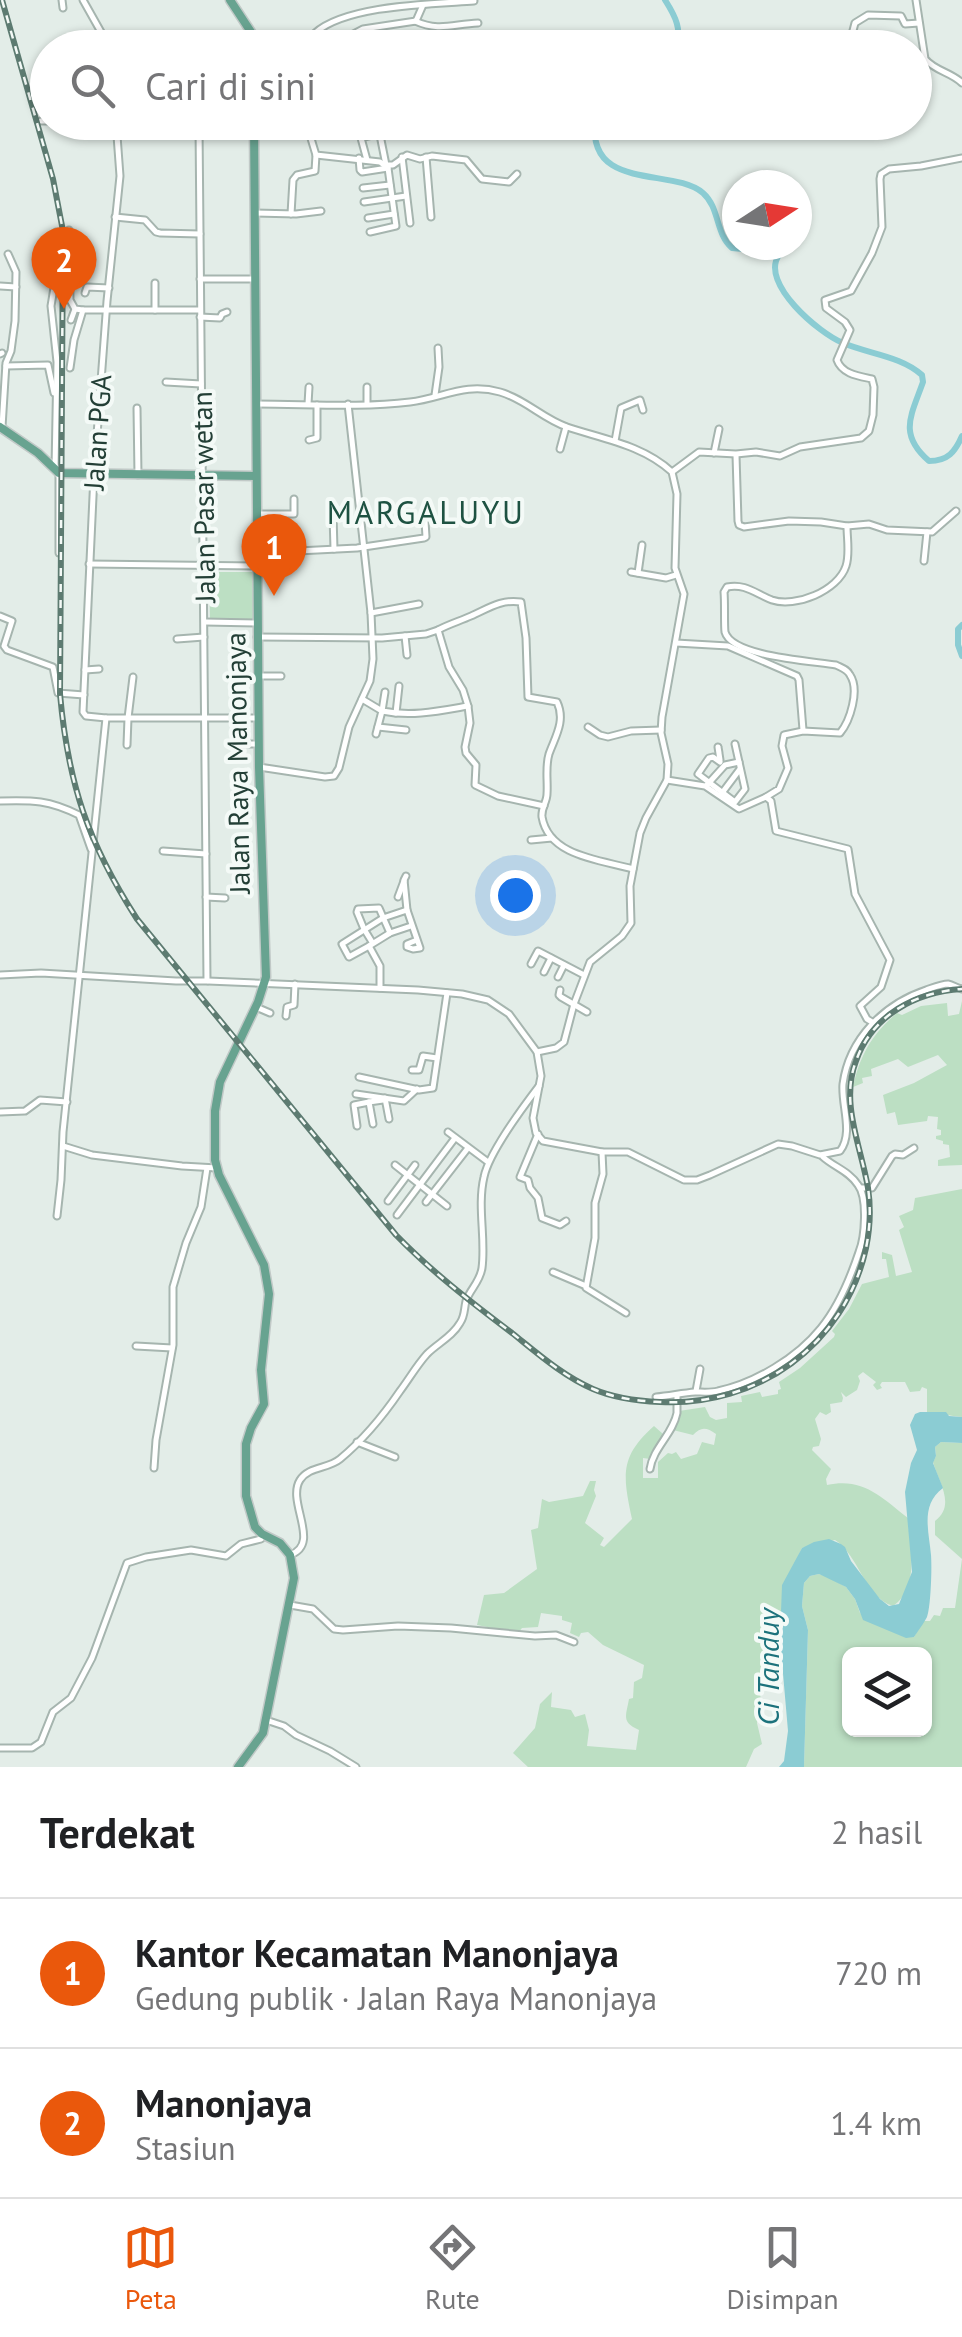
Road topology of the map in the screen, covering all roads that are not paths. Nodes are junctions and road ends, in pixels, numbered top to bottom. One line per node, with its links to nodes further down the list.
1 (83, 0): 9 (street)
2 (230, 0): 10 (main road)
3 (916, 0): 8 (street)
4 (474, 1): 5 (street)
5 (423, 5): 6 (street); 11 (street)
6 (415, 21): 7 (street); 12 (street)
7 (478, 22)
8 (919, 23): 13 (street); 14 (street)
9 (100, 30)
10 (250, 30)
11 (318, 30)
12 (359, 30)
13 (853, 30)
14 (920, 30)
15 (932, 66): 16 (street)
16 (962, 83)
17 (118, 140): 40 (street, Jalan PGA)
18 (199, 140): 47 (street, Jalan Pasar wetan)
19 (254, 140): 37 (main road, Jalan Raya Manonjaya)
20 (311, 140): 23 (street)
21 (361, 140): 28 (street)
22 (380, 140): 29 (street)
23 (316, 155): 26 (street); 38 (street)
24 (402, 157): 25 (street); 29 (street); 33 (street)
25 (426, 157): 30 (street); 42 (street)
26 (359, 158): 28 (street); 29 (street)
27 (962, 158): 86 (street)
28 (368, 160): 29 (street)
29 (387, 167): 31 (street)
30 (516, 174)
31 (391, 184): 32 (street); 34 (street)
32 (364, 188)
33 (407, 196): 34 (street); 43 (street)
34 (392, 198): 35 (street); 39 (street)
35 (364, 202)
36 (322, 210): 38 (street)
37 (254, 212): 38 (street); 50 (main road, Jalan Raya Manonjaya)
38 (291, 214)
39 (394, 214): 41 (street); 46 (street)
40 (115, 217): 47 (street); 54 (street, Jalan PGA)
41 (368, 218)
42 (431, 218)
43 (410, 223)
44 (69, 230): 56 (street)
45 (56, 232): 71 (street)
46 (370, 232)
47 (200, 234): 49 (street, Jalan Pasar wetan)
48 (8, 254): 53 (street)
49 (200, 280): 50 (street); 60 (street, Jalan Pasar wetan)
50 (254, 280): 72 (main road, Jalan Raya Manonjaya)
51 (155, 282): 58 (street)
52 (0, 286): 53 (street)
53 (16, 287): 63 (street)
54 (109, 288): 55 (street); 57 (street, Jalan PGA)
55 (85, 293)
56 (79, 309): 57 (street); 61 (street); 65 (street)
57 (106, 310): 58 (street); 89 (street, Jalan PGA)
58 (155, 310): 60 (street)
59 (227, 312): 60 (street)
60 (200, 314): 67 (street, Jalan Pasar wetan)
61 (71, 320)
62 (438, 348): 70 (street)
63 (2, 354): 64 (street)
64 (6, 366): 71 (street); 79 (street)
65 (70, 368)
66 (166, 382): 67 (street)
67 (200, 384): 91 (street, Jalan Pasar wetan)
68 (367, 386): 74 (street)
69 (308, 387): 75 (street)
70 (435, 396): 74 (street); 80 (street)
71 (56, 401): 87 (street)
72 (254, 404): 75 (street); 92 (main road, Jalan Raya Manonjaya)
73 (348, 404): 74 (street); 76 (street); 101 (street)
74 (368, 404)
75 (308, 405): 76 (street)
76 (317, 405): 82 (street)
77 (137, 408): 90 (street)
78 (643, 410): 83 (street)
79 (1, 427): 87 (main road)
80 (566, 427): 83 (street); 84 (street)
81 (719, 429): 85 (street)
82 (309, 440)
83 (615, 441): 88 (street)
84 (560, 449)
85 (714, 453): 86 (street); 88 (street)
86 (736, 454): 98 (street)
87 (57, 471): 89 (main road); 103 (street)
88 (672, 472): 109 (street)
89 (94, 475): 90 (main road); 106 (street, Jalan PGA)
90 (138, 475): 91 (main road)
91 (202, 475): 92 (main road); 107 (street, Jalan Pasar wetan)
92 (256, 476): 95 (main road, Jalan Raya Manonjaya)
93 (294, 499): 95 (street)
94 (956, 511): 99 (street)
95 (257, 514): 104 (main road, Jalan Raya Manonjaya)
96 (333, 515): 102 (street)
97 (425, 521): 101 (street)
98 (847, 526): 99 (street); 122 (street)
99 (927, 532): 105 (street)
100 (642, 545): 109 (street)
101 (364, 548): 102 (street); 111 (street)
102 (334, 549): 104 (street)
103 (58, 553)
104 (258, 553): 108 (main road, Jalan Raya Manonjaya)
105 (924, 561)
106 (89, 564): 107 (street); 125 (street, Jalan PGA)
107 (204, 566): 108 (street); 113 (street, Jalan Pasar wetan)
108 (258, 566): 114 (main road, Jalan Raya Manonjaya)
109 (676, 576): 121 (street)
110 (419, 604): 111 (street)
111 (371, 614): 116 (street)
112 (0, 616): 131 (street)
113 (205, 622): 114 (street); 118 (street, Jalan Pasar wetan)
114 (257, 622): 119 (main road, Jalan Raya Manonjaya)
115 (438, 630): 117 (street); 133 (street); 159 (street)
116 (372, 636): 117 (street); 119 (street); 132 (street)
117 (405, 636): 123 (street)
118 (204, 637): 120 (street); 138 (street, Jalan Pasar wetan)
119 (258, 637): 126 (main road, Jalan Raya Manonjaya)
120 (177, 639)
121 (676, 644): 122 (street); 142 (street)
122 (731, 644): 143 (street); 143 (street)
123 (408, 655)
124 (100, 669): 125 (street)
125 (85, 670): 131 (street, Jalan PGA)
126 (258, 676): 127 (street); 139 (main road, Jalan Raya Manonjaya)
127 (281, 676)
128 (133, 678): 137 (street)
129 (399, 686): 135 (street)
130 (385, 692): 134 (street)
131 (84, 696): 136 (street)
132 (362, 700): 134 (street); 153 (street)
133 (468, 706): 135 (street); 159 (street)
134 (382, 711): 135 (street); 141 (street)
135 (396, 713)
136 (106, 718): 137 (street); 148 (street)
137 (128, 718): 138 (street); 147 (street)
138 (205, 718): 139 (street); 166 (street, Jalan Pasar wetan)
139 (259, 718): 145 (main road, Jalan Raya Manonjaya)
140 (588, 727): 142 (street)
141 (406, 730)
142 (661, 730): 154 (street)
143 (803, 731): 157 (street)
144 (243, 744): 145 (street)
145 (260, 744): 153 (main road, Jalan Raya Manonjaya)
146 (736, 744): 152 (street)
147 (128, 745)
148 (102, 752): 149 (street); 164 (street)
149 (114, 752)
150 (719, 753): 151 (street)
151 (720, 765): 152 (street); 155 (street); 155 (street)
152 (740, 766): 156 (street); 156 (street)
153 (259, 768): 190 (main road, Jalan Raya Manonjaya)
154 (667, 780): 155 (street); 167 (street)
155 (707, 785): 156 (street); 157 (street)
156 (722, 794)
157 (766, 797): 162 (street)
158 (0, 802): 164 (street)
159 (544, 806): 160 (street)
160 (552, 838): 161 (street); 167 (street)
161 (531, 840)
162 (817, 843): 165 (street); 201 (street)
163 (164, 851): 166 (street)
164 (92, 852): 186 (street)
165 (817, 852)
166 (206, 854): 169 (street, Jalan Pasar wetan)
167 (633, 869): 187 (street)
168 (405, 878): 170 (street)
169 (206, 897): 171 (street); 189 (street, Jalan Pasar wetan)
170 (401, 897): 172 (street); 173 (street)
171 (224, 898)
172 (388, 900)
173 (407, 910): 174 (street); 175 (street)
174 (383, 918): 176 (street); 176 (street); 177 (street)
175 (411, 926): 177 (street); 179 (street)
176 (364, 929): 178 (street); 180 (street)
177 (390, 933): 180 (street)
178 (356, 935): 180 (street); 180 (street)
179 (416, 940)
180 (369, 946): 192 (street)
181 (550, 958): 182 (street); 183 (street); 184 (street)
182 (531, 964)
183 (564, 966): 187 (street); 188 (street)
184 (544, 972)
185 (0, 975): 186 (street)
186 (80, 975): 189 (street); 210 (street)
187 (584, 975): 196 (street)
188 (558, 977)
189 (207, 981): 190 (street)
190 (266, 983): 191 (street); 197 (main road)
191 (295, 984): 192 (street); 200 (street)
192 (380, 988): 195 (street)
193 (960, 989): 201 (street)
194 (560, 990): 196 (street)
195 (446, 993): 202 (street); 203 (street)
196 (574, 1004): 199 (street); 202 (street)
197 (256, 1008): 198 (street); 227 (main road)
198 (270, 1012)
199 (587, 1012)
200 (286, 1016)
201 (872, 1022): 223 (street)
202 (537, 1052): 206 (street)
203 (437, 1058): 204 (street); 204 (street)
204 (436, 1073): 207 (street)
205 (360, 1077): 207 (street)
206 (540, 1086): 217 (street); 224 (street)
207 (417, 1090): 209 (street)
208 (356, 1094): 209 (street)
209 (386, 1099): 211 (street); 213 (street)
210 (67, 1102): 212 (street); 219 (street)
211 (368, 1102): 214 (street); 215 (street)
212 (0, 1112)
213 (389, 1120)
214 (372, 1124)
215 (357, 1126)
216 (448, 1132): 218 (street)
217 (538, 1134): 222 (street); 237 (street)
218 (455, 1138): 220 (street); 229 (street)
219 (63, 1146): 227 (street); 236 (street)
220 (468, 1148): 224 (street); 231 (street)
221 (914, 1148): 230 (street)
222 (602, 1152): 223 (street); 239 (street)
223 (820, 1155): 230 (street)
224 (488, 1162): 247 (street)
225 (395, 1165): 228 (street)
226 (415, 1165): 228 (street)
227 (212, 1168): 242 (street); 251 (main road)
228 (407, 1175): 229 (street); 232 (street)
229 (420, 1185): 231 (street); 235 (street)
230 (861, 1188): 244 (street)
231 (432, 1194): 233 (street); 234 (street)
232 (388, 1201)
233 (426, 1202)
234 (447, 1206)
235 (397, 1215)
236 (57, 1216)
237 (566, 1222)
238 (553, 1272): 239 (street)
239 (586, 1286): 240 (street)
240 (626, 1314)
241 (136, 1346): 242 (street)
242 (172, 1348): 249 (street)
243 (700, 1369): 244 (street)
244 (696, 1392): 245 (street)
245 (677, 1395): 246 (street); 250 (street)
246 (656, 1397)
247 (358, 1442): 248 (street); 252 (street)
248 (395, 1457)
249 (154, 1468)
250 (650, 1468)
251 (262, 1534): 252 (main road); 256 (street)
252 (290, 1556): 253 (main road)
253 (290, 1604): 254 (street); 255 (main road)
254 (574, 1642)
255 (266, 1720): 257 (main road); 258 (street)
256 (0, 1748)
257 (238, 1767)
258 (356, 1767)

